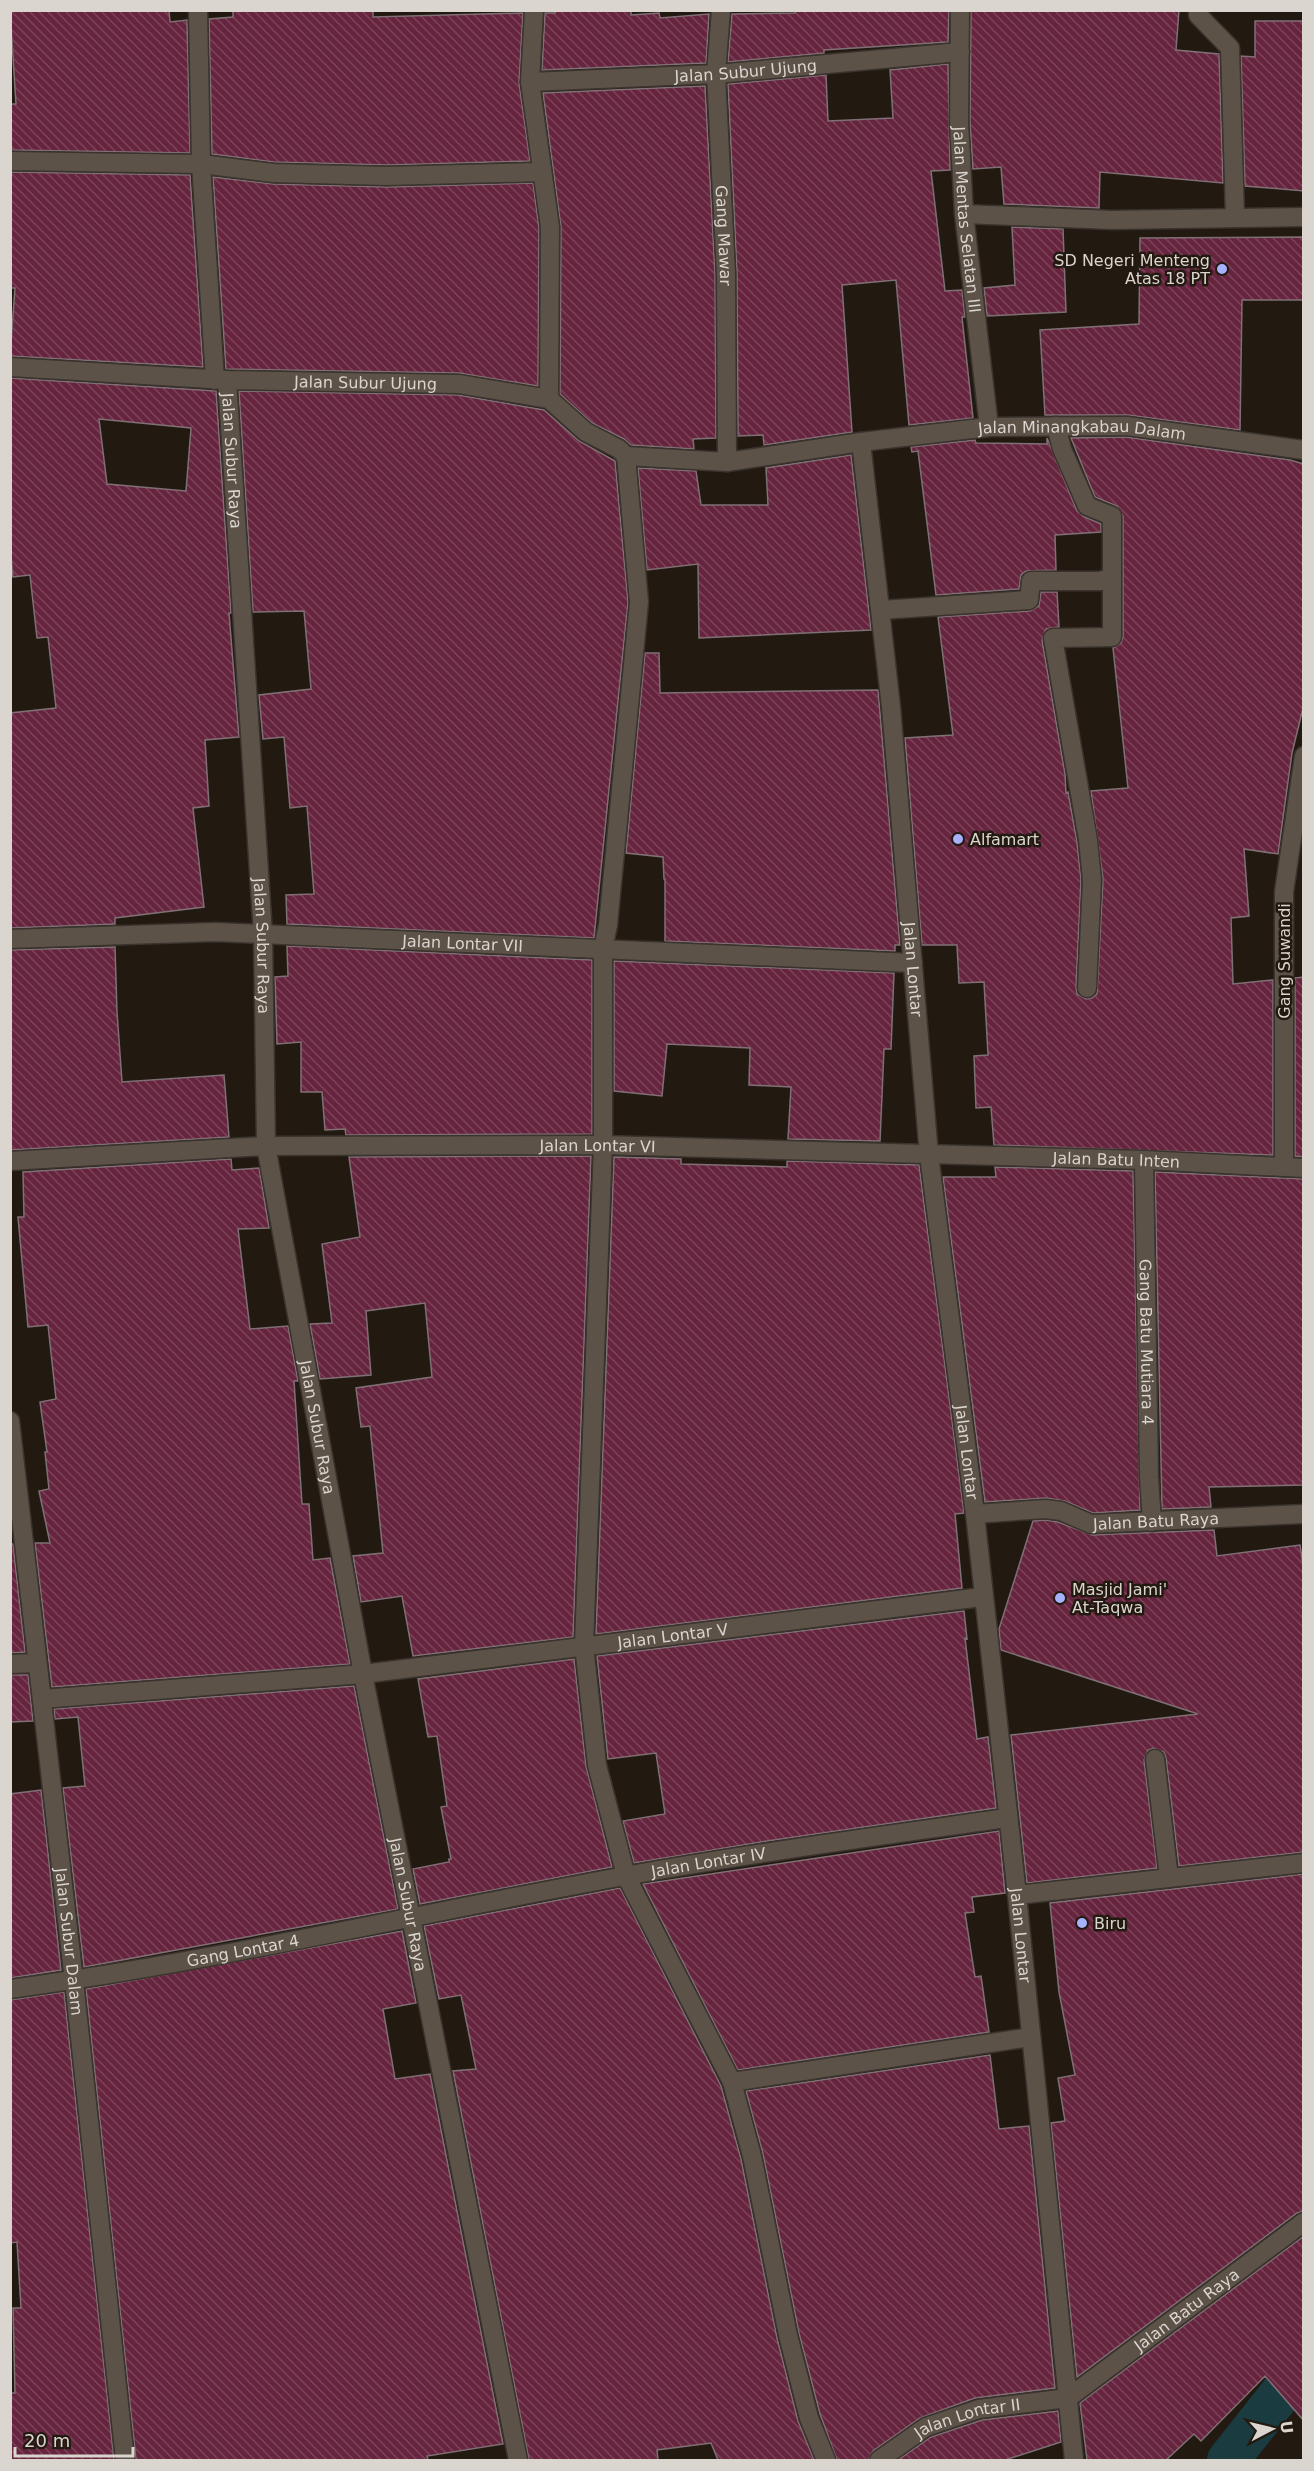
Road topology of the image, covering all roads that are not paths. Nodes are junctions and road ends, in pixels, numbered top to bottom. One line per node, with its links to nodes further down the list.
1 (198, 10): 10 (street)
2 (534, 10): 8 (street)
3 (721, 10): 7 (street, Gang Mawar)
4 (960, 10): 6 (street, Jalan Mentas Selatan III)
5 (1198, 10): 13 (street)
6 (960, 52): 7 (street, Jalan Subur Ujung); 12 (street, Jalan Mentas Selatan III)
7 (716, 74): 8 (street, Jalan Subur Ujung); 23 (street, Gang Mawar)
8 (530, 82): 11 (street)
9 (10, 161): 10 (street)
10 (201, 164): 11 (street); 16 (street)
11 (542, 172): 17 (street)
12 (964, 214): 13 (street); 19 (street, Jalan Mentas Selatan III)
13 (1235, 217): 14 (street)
14 (1304, 217)
15 (10, 367): 16 (street, Jalan Subur Ujung)
16 (220, 380): 17 (street, Jalan Subur Ujung); 27 (street, Jalan Subur Raya)
17 (549, 399): 22 (street)
18 (1056, 426): 19 (street, Jalan Minangkabau Dalam); 21 (street, Jalan Minangkabau Dalam); 24 (street)
19 (989, 428): 20 (street, Jalan Minangkabau Dalam)
20 (861, 442): 23 (street); 25 (street, Jalan Lontar)
21 (1304, 450)
22 (626, 456): 23 (street); 29 (street)
23 (727, 462)
24 (1111, 578): 25 (street); 31 (street)
25 (881, 610): 30 (street, Jalan Lontar)
26 (1304, 756): 37 (street, Gang Suwandi)
27 (263, 934): 28 (street, Jalan Lontar VII); 29 (street, Jalan Lontar VII); 32 (street, Jalan Subur Raya)
28 (10, 939)
29 (603, 949): 30 (street, Jalan Lontar VII); 33 (street)
30 (913, 963): 34 (street, Jalan Lontar)
31 (1087, 988)
32 (266, 1146): 33 (street, Jalan Lontar VI); 36 (street, Jalan Lontar VI); 47 (street, Jalan Subur Raya)
33 (603, 1146): 34 (street, Jalan Lontar VI); 44 (street)
34 (929, 1155): 35 (street, Jalan Batu Inten); 40 (street, Jalan Lontar)
35 (1144, 1160): 37 (street, Jalan Batu Inten); 42 (street, Gang Batu Mutiara 4)
36 (10, 1161)
37 (1284, 1167): 38 (street, Jalan Batu Inten)
38 (1304, 1168)
39 (10, 1421): 46 (street, Jalan Subur Dalam)
40 (975, 1514): 42 (street, Jalan Batu Raya); 43 (street, Jalan Lontar)
41 (1304, 1514): 42 (street, Jalan Batu Raya)
42 (1152, 1522)
43 (982, 1597): 44 (street, Jalan Lontar V); 50 (street, Jalan Lontar)
44 (584, 1645): 47 (street, Jalan Lontar V); 52 (street)
45 (10, 1664): 46 (street)
46 (37, 1664): 48 (street, Jalan Subur Dalam)
47 (363, 1674): 48 (street, Jalan Lontar V); 55 (street, Jalan Subur Raya)
48 (42, 1699): 56 (street, Jalan Subur Dalam)
49 (1155, 1759): 53 (street)
50 (1007, 1818): 52 (street, Jalan Lontar IV); 54 (street, Jalan Lontar)
51 (1304, 1863): 53 (street)
52 (626, 1876): 55 (street, Jalan Lontar IV); 59 (street)
53 (1169, 1878): 54 (street)
54 (1017, 1895): 58 (street, Jalan Lontar)
55 (411, 1919): 56 (street, Gang Lontar 4); 63 (street, Jalan Subur Raya)
56 (74, 1981): 57 (street, Gang Lontar 4); 62 (street, Jalan Subur Dalam)
57 (10, 1989)
58 (1030, 2037): 59 (street); 61 (street, Jalan Lontar)
59 (732, 2082): 64 (street)
60 (1304, 2222): 61 (street, Jalan Batu Raya)
61 (1068, 2398): 65 (street, Jalan Lontar II); 66 (street, Jalan Lontar)
62 (124, 2460)
63 (515, 2460)
64 (826, 2460)
65 (879, 2460)
66 (1074, 2460)

